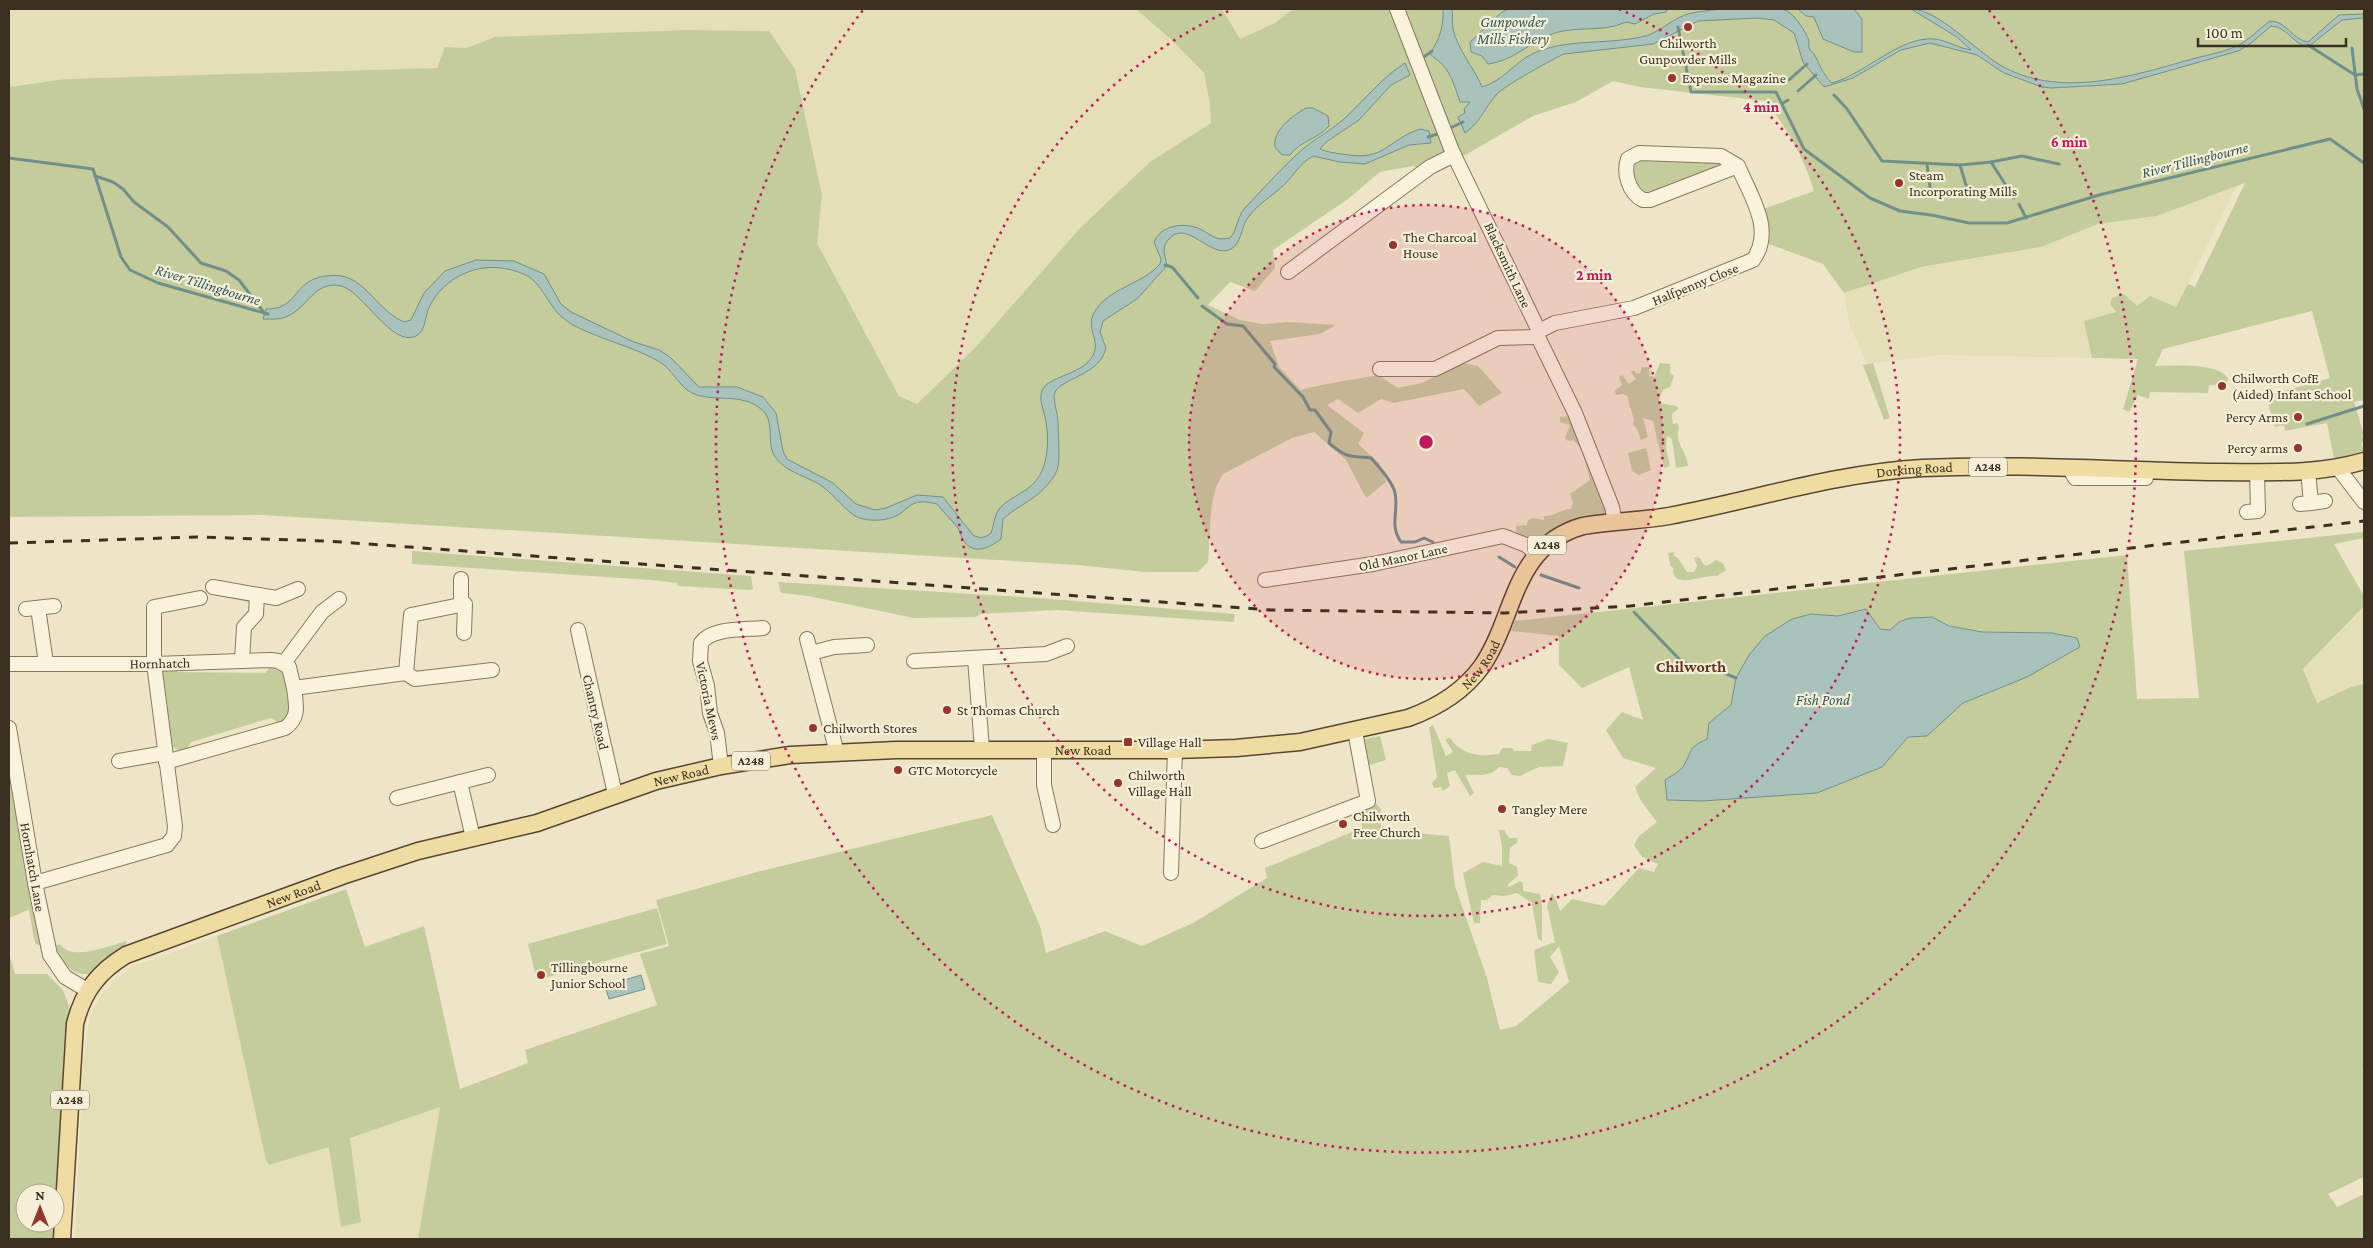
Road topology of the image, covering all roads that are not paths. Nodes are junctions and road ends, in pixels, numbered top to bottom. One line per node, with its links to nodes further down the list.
1 (1397, 9): 2 (street, Blacksmith Lane)
2 (1454, 155): 4 (street); 5 (street, Blacksmith Lane)
3 (1738, 166): 3 (street); 5 (street, Halfpenny Close)
4 (1288, 272)
5 (1538, 334): 6 (street); 16 (street, Blacksmith Lane)
6 (1380, 369)
7 (2364, 461): 8 (main road, Dorking Road / A248)
8 (2338, 468): 9 (main road, Dorking Road / A248); 14 (street)
9 (2308, 471): 10 (main road, Dorking Road / A248); 13 (street)
10 (2257, 472): 11 (main road, Dorking Road / A248); 15 (street)
11 (2129, 474): 12 (street); 16 (main road, Dorking Road / A248)
12 (2173, 478)
13 (2326, 501)
14 (2364, 502)
15 (2256, 511)
16 (1616, 522): 17 (main road, Dorking Road / A248)
17 (1537, 554): 19 (street, Old Manor Lane); 27 (main road, Dorking Road / A248)
18 (461, 579): 25 (street)
19 (1265, 580)
20 (213, 588): 22 (street)
21 (298, 589): 22 (street)
22 (257, 595): 36 (street)
23 (200, 598): 41 (street)
24 (340, 599): 39 (street)
25 (461, 604): 30 (street); 43 (street)
26 (54, 606): 38 (street)
27 (1508, 607): 46 (main road, New Road / A248)
28 (763, 628): 53 (street, Victoria Mews)
29 (578, 630): 56 (street, Chantry Road)
30 (464, 633)
31 (807, 639): 34 (street)
32 (867, 645): 34 (street)
33 (1067, 646): 35 (street)
34 (811, 654): 50 (street)
35 (975, 659): 37 (street); 47 (street)
36 (242, 660): 39 (street, Hornhatch); 41 (street, Hornhatch)
37 (914, 661)
38 (46, 663): 40 (street, Hornhatch); 41 (street, Hornhatch)
39 (284, 663): 44 (street)
40 (9, 664)
41 (154, 664): 51 (street)
42 (492, 670): 43 (street)
43 (406, 673): 44 (street)
44 (294, 688): 51 (street)
45 (9, 728): 62 (street, Hornhatch Lane)
46 (1355, 731): 48 (main road, New Road / A248); 60 (street)
47 (982, 749): 49 (main road, New Road / A248); 50 (main road, New Road / A248)
48 (1175, 750): 49 (main road, New Road / A248); 61 (street)
49 (1044, 751): 58 (street)
50 (837, 753): 53 (main road, New Road / A248)
51 (165, 757): 52 (street); 62 (street)
52 (119, 761)
53 (721, 766): 56 (main road, New Road / A248)
54 (488, 776): 55 (street)
55 (460, 782): 57 (street); 59 (street)
56 (615, 794): 59 (main road, New Road / A248)
57 (398, 798)
58 (1053, 825)
59 (473, 838): 63 (main road, New Road / A248)
60 (1262, 841)
61 (1172, 873)
62 (35, 883): 63 (street, Hornhatch Lane)
63 (87, 990): 64 (main road, New Road / A248)
64 (62, 1239)

